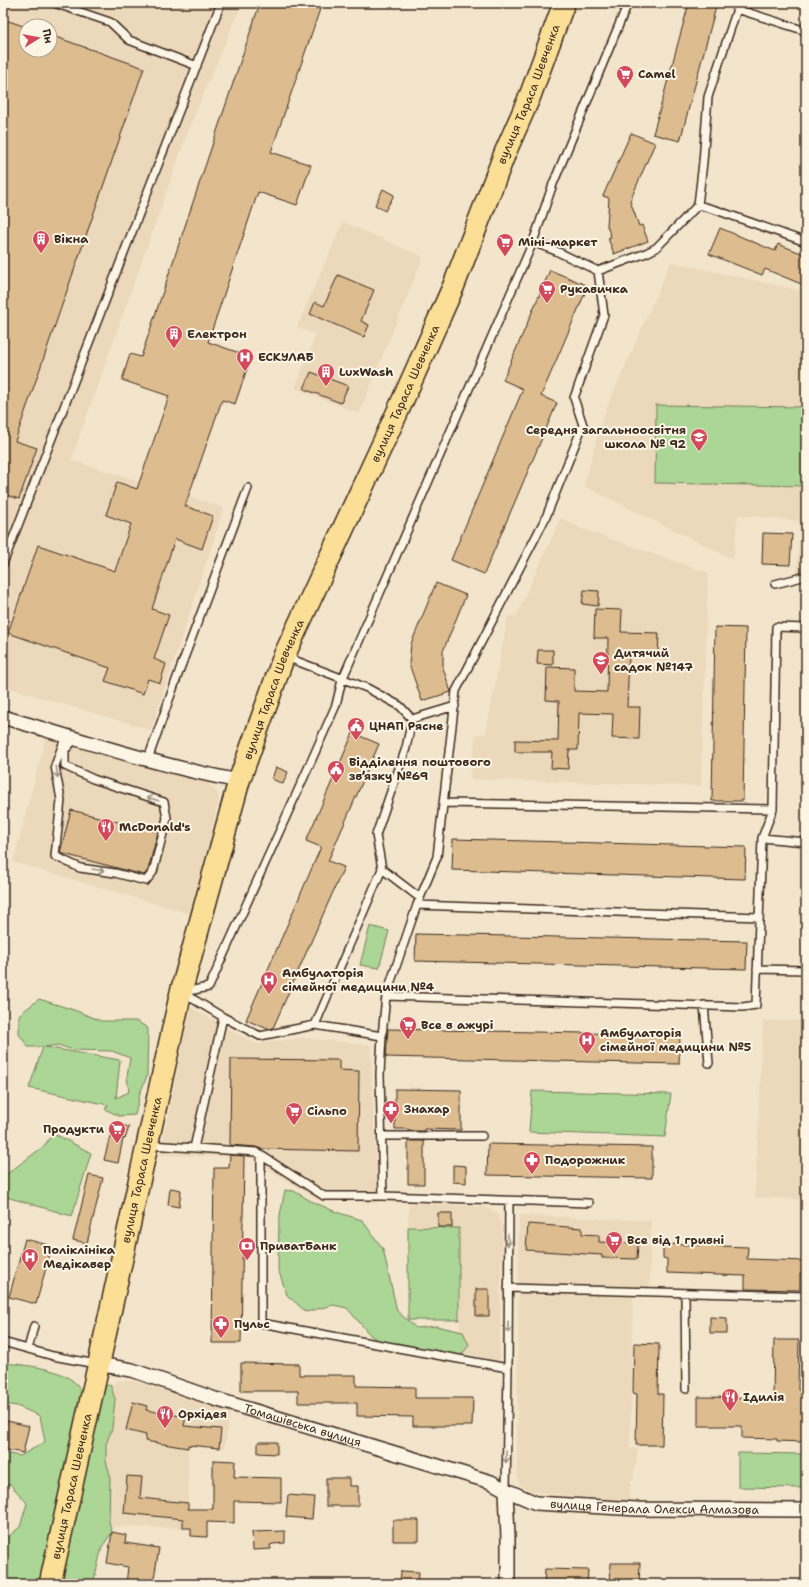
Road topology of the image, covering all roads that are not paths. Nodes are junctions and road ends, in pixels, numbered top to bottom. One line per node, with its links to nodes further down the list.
1 (54, 3): 7 (lane)
2 (222, 3): 7 (lane)
3 (564, 3): 17 (main road, вулиця Тараса Шевченка)
4 (628, 3): 9 (lane)
5 (738, 6): 6 (lane); 8 (lane)
6 (806, 31)
7 (197, 66): 13 (lane)
8 (698, 205): 10 (lane); 11 (lane)
9 (533, 242): 11 (lane); 18 (lane)
10 (806, 242)
11 (598, 271): 19 (lane)
12 (248, 488): 23 (lane)
13 (3, 563)
14 (806, 576): 15 (lane)
15 (775, 584)
16 (806, 628): 26 (lane)
17 (284, 656): 18 (lane); 24 (main road, вулиця Тараса Шевченка)
18 (342, 680): 21 (lane); 34 (lane)
19 (454, 706): 21 (lane); 25 (lane)
20 (3, 717): 22 (street)
21 (412, 719): 29 (lane)
22 (71, 737): 22 (lane, one-way to 22); 23 (street)
23 (148, 759): 24 (street)
24 (239, 781): 34 (main road, вулиця Тараса Шевченка)
25 (443, 803): 26 (lane); 30 (lane)
26 (773, 808): 27 (lane)
27 (762, 838): 28 (lane); 31 (lane)
28 (806, 842)
29 (382, 869): 30 (lane); 38 (lane)
30 (419, 902): 31 (lane); 35 (lane)
31 (759, 917): 32 (lane)
32 (757, 969): 33 (lane); 36 (lane)
33 (806, 970)
34 (181, 992): 37 (lane); 43 (main road, вулиця Тараса Шевченка)
35 (386, 996): 36 (lane); 39 (lane)
36 (704, 1005): 40 (lane)
37 (223, 1017): 38 (lane); 44 (lane)
38 (315, 1025): 39 (lane)
39 (382, 1036): 41 (lane)
40 (709, 1063)
41 (383, 1136): 42 (lane); 46 (lane)
42 (482, 1136)
43 (148, 1145): 44 (lane); 55 (main road, вулиця Тараса Шевченка)
44 (194, 1148): 45 (lane)
45 (261, 1155): 46 (lane); 56 (lane)
46 (383, 1196): 47 (lane)
47 (509, 1201): 48 (lane); 49 (lane, one-way to 49)
48 (589, 1203)
49 (508, 1288): 50 (lane); 56 (lane, one-way to 56)
50 (685, 1293): 51 (lane); 57 (lane)
51 (806, 1296)
52 (34, 1326): 54 (lane)
53 (3, 1342): 54 (lane)
54 (28, 1349): 55 (lane)
55 (98, 1364): 58 (street, Томашівська вулиця); 60 (main road, вулиця Тараса Шевченка)
56 (508, 1368): 58 (lane, one-way to 58)
57 (686, 1390)
58 (506, 1490): 59 (street, вулиця Генерала Олекси Алмазова); 61 (street)
59 (806, 1510)
60 (50, 1584)
61 (508, 1584)

